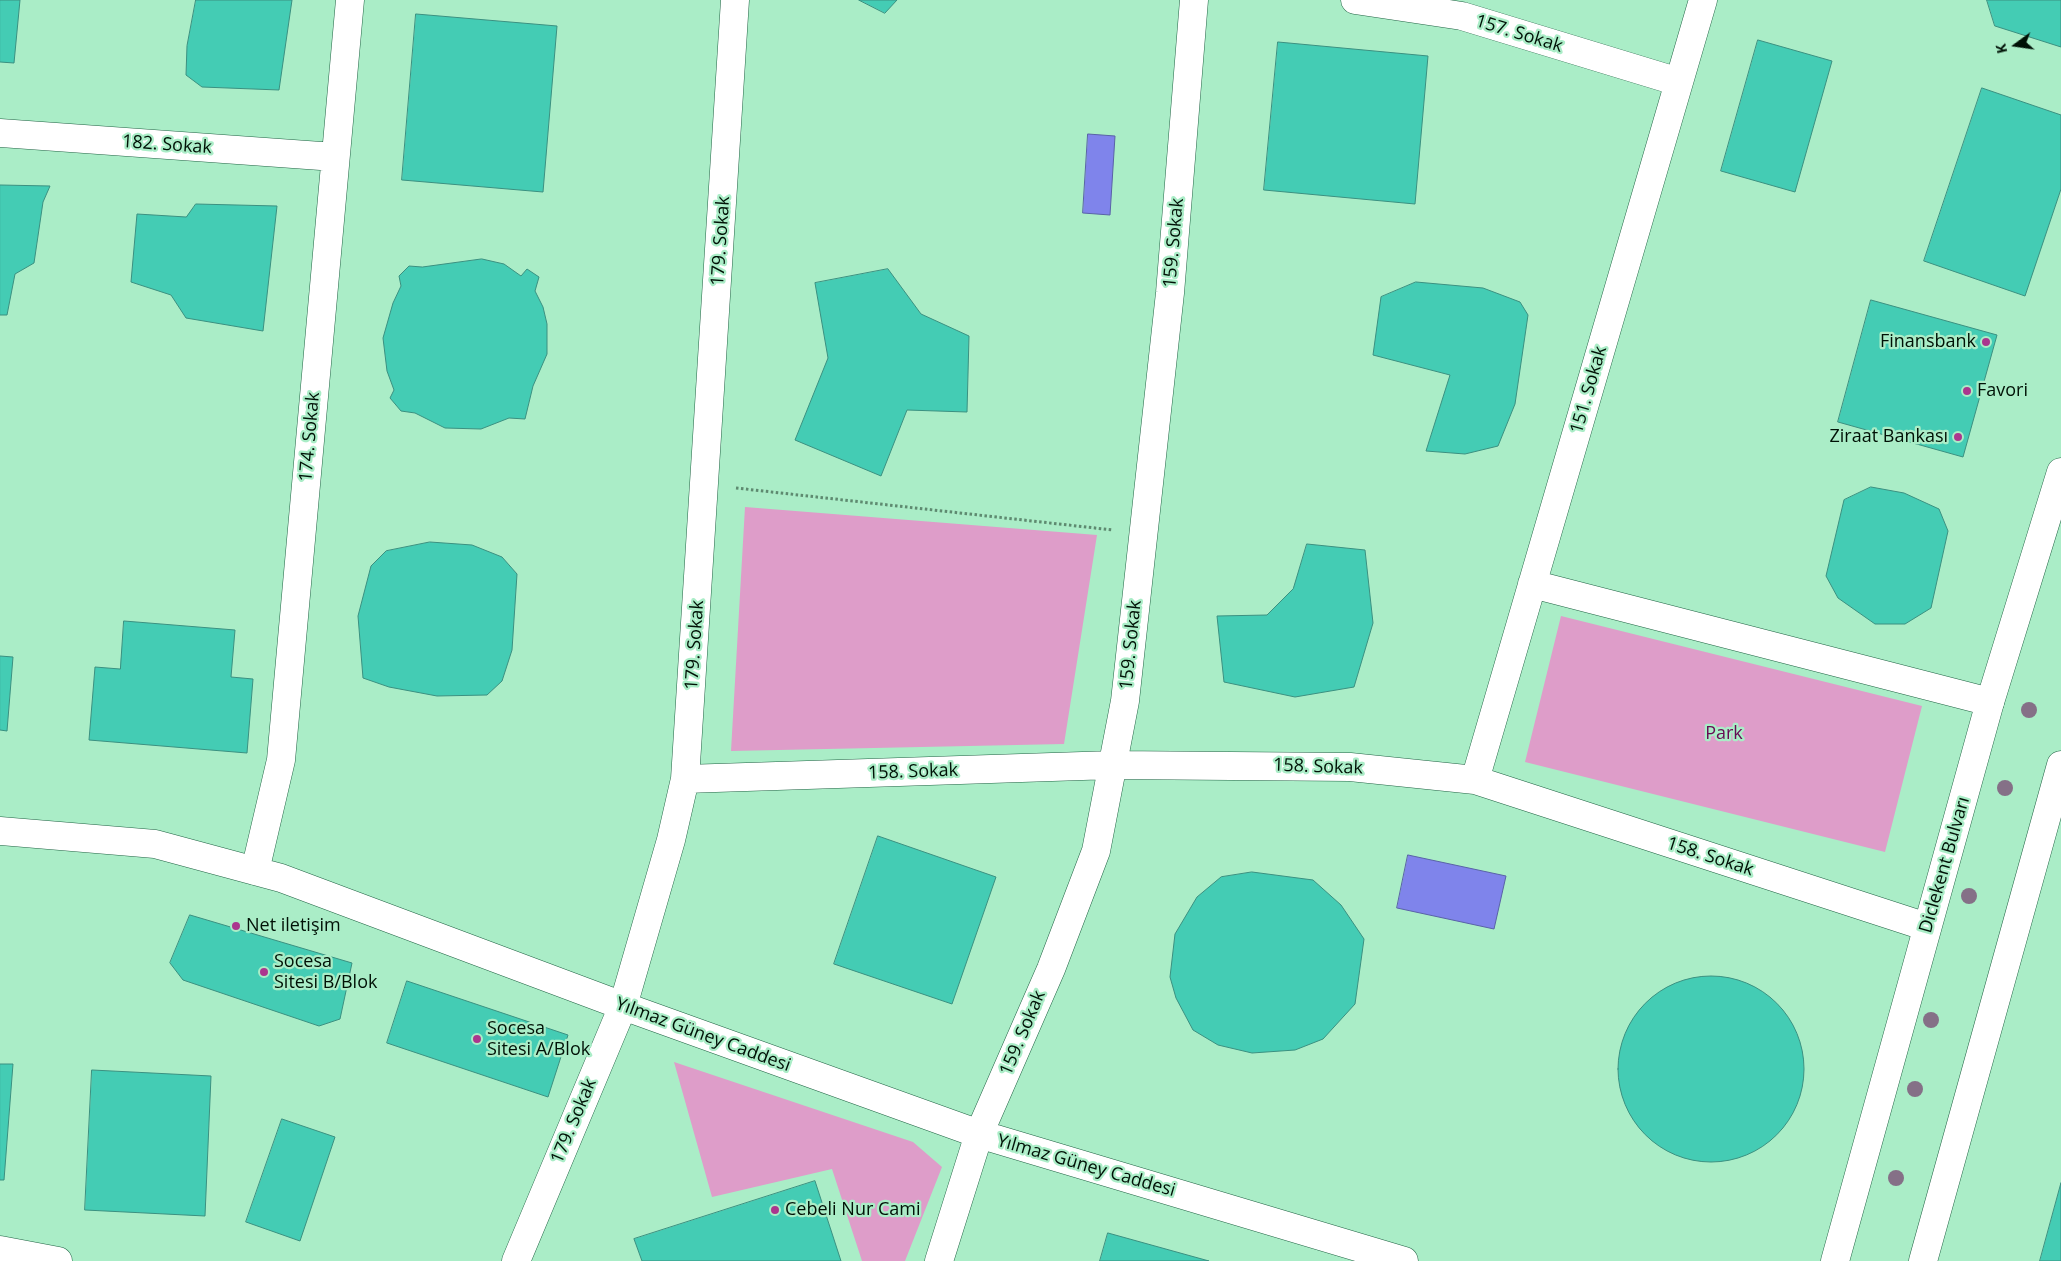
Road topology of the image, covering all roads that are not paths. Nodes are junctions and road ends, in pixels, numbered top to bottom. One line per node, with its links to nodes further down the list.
1 (350, 0): 8 (street, 174. Sokak)
2 (735, 0): 14 (street, 179. Sokak)
3 (1194, 0): 12 (street, 159. Sokak)
4 (1355, 0): 6 (street, 157. Sokak)
5 (1703, 0): 6 (street, 151. Sokak)
6 (1679, 82): 10 (street, 151. Sokak)
7 (0, 133): 8 (street, 182. Sokak)
8 (335, 156): 17 (street, 174. Sokak)
9 (2061, 472): 11 (street, Diclekent Bulvarı)
10 (1532, 584): 11 (street); 15 (street, 151. Sokak)
11 (1990, 702): 18 (street, Diclekent Bulvarı)
12 (1113, 765): 14 (street, 158. Sokak); 15 (street, 158. Sokak); 20 (street, 159. Sokak)
13 (2061, 765): 28 (street)
14 (686, 778): 19 (street, 179. Sokak)
15 (1475, 780): 18 (street, 158. Sokak)
16 (0, 832): 17 (street, Yılmaz Güney Caddesi)
17 (256, 871): 19 (street, Yılmaz Güney Caddesi)
18 (1927, 927): 27 (street, Diclekent Bulvarı)
19 (623, 1006): 20 (street, Yılmaz Güney Caddesi); 24 (street, 179. Sokak)
20 (980, 1134): 22 (street, Yılmaz Güney Caddesi); 25 (street, 159. Sokak)
21 (0, 1250): 23 (street)
22 (1344, 1252): 26 (street, Yılmaz Güney Caddesi)
23 (58, 1261)
24 (516, 1261)
25 (939, 1261)
26 (1404, 1261)
27 (1835, 1261)
28 (1923, 1261)

